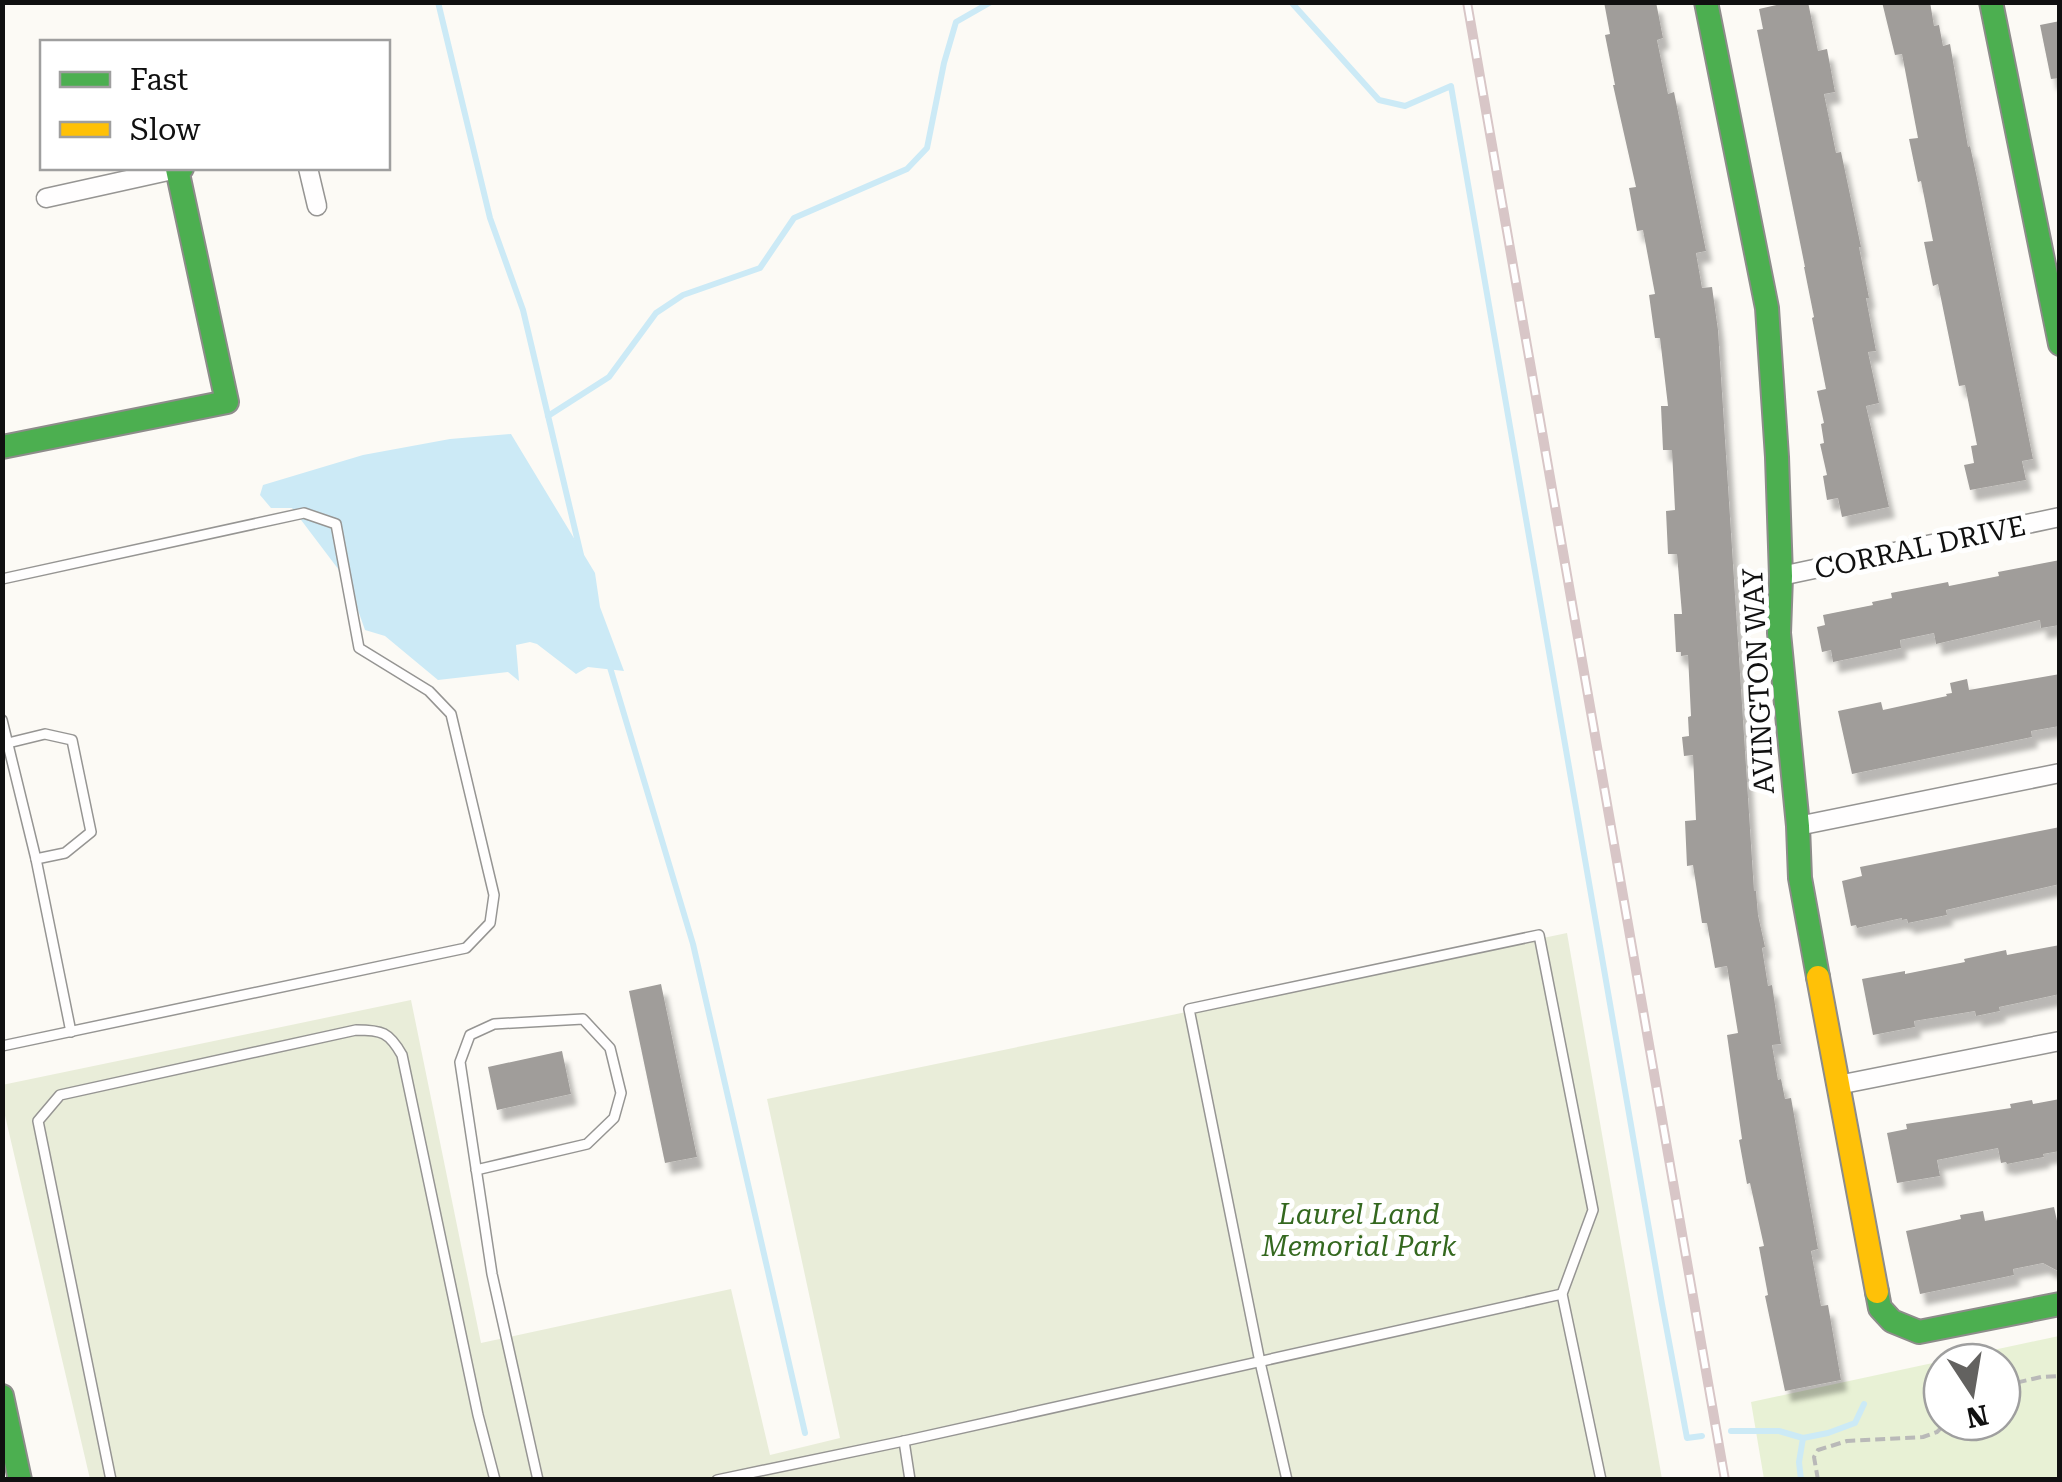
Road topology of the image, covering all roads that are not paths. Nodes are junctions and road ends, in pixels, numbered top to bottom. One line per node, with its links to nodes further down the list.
1 (1706, 2): 11 (street, AVINGTON WAY)
2 (1991, 2): 8 (street)
3 (171, 170): 6 (street)
4 (180, 170): 9 (street)
5 (309, 170): 7 (street)
6 (46, 198)
7 (318, 206)
8 (2060, 344)
9 (2, 447)
10 (2060, 517): 11 (street, CORRAL DRIVE)
11 (1781, 576): 16 (street, AVINGTON WAY)
12 (2, 579): 18 (lane)
13 (2, 720): 14 (lane)
14 (5, 744): 17 (lane); 17 (lane)
15 (2060, 773): 16 (street)
16 (1798, 826): 21 (street, AVINGTON WAY)
17 (36, 859): 18 (lane)
18 (71, 1032): 20 (lane)
19 (2060, 1041): 21 (street)
20 (2, 1046)
21 (1838, 1086): 24 (street, AVINGTON WAY)
22 (476, 1170): 22 (lane); 31 (lane)
23 (1562, 1294): 25 (lane); 25 (lane); 35 (lane)
24 (2060, 1304)
25 (1260, 1362): 27 (lane); 34 (lane)
26 (2, 1396): 28 (street)
27 (904, 1441): 32 (lane); 33 (lane)
28 (20, 1480)
29 (111, 1480): 30 (lane)
30 (495, 1480)
31 (538, 1480)
32 (716, 1480)
33 (910, 1480)
34 (1287, 1480)
35 (1601, 1480)

